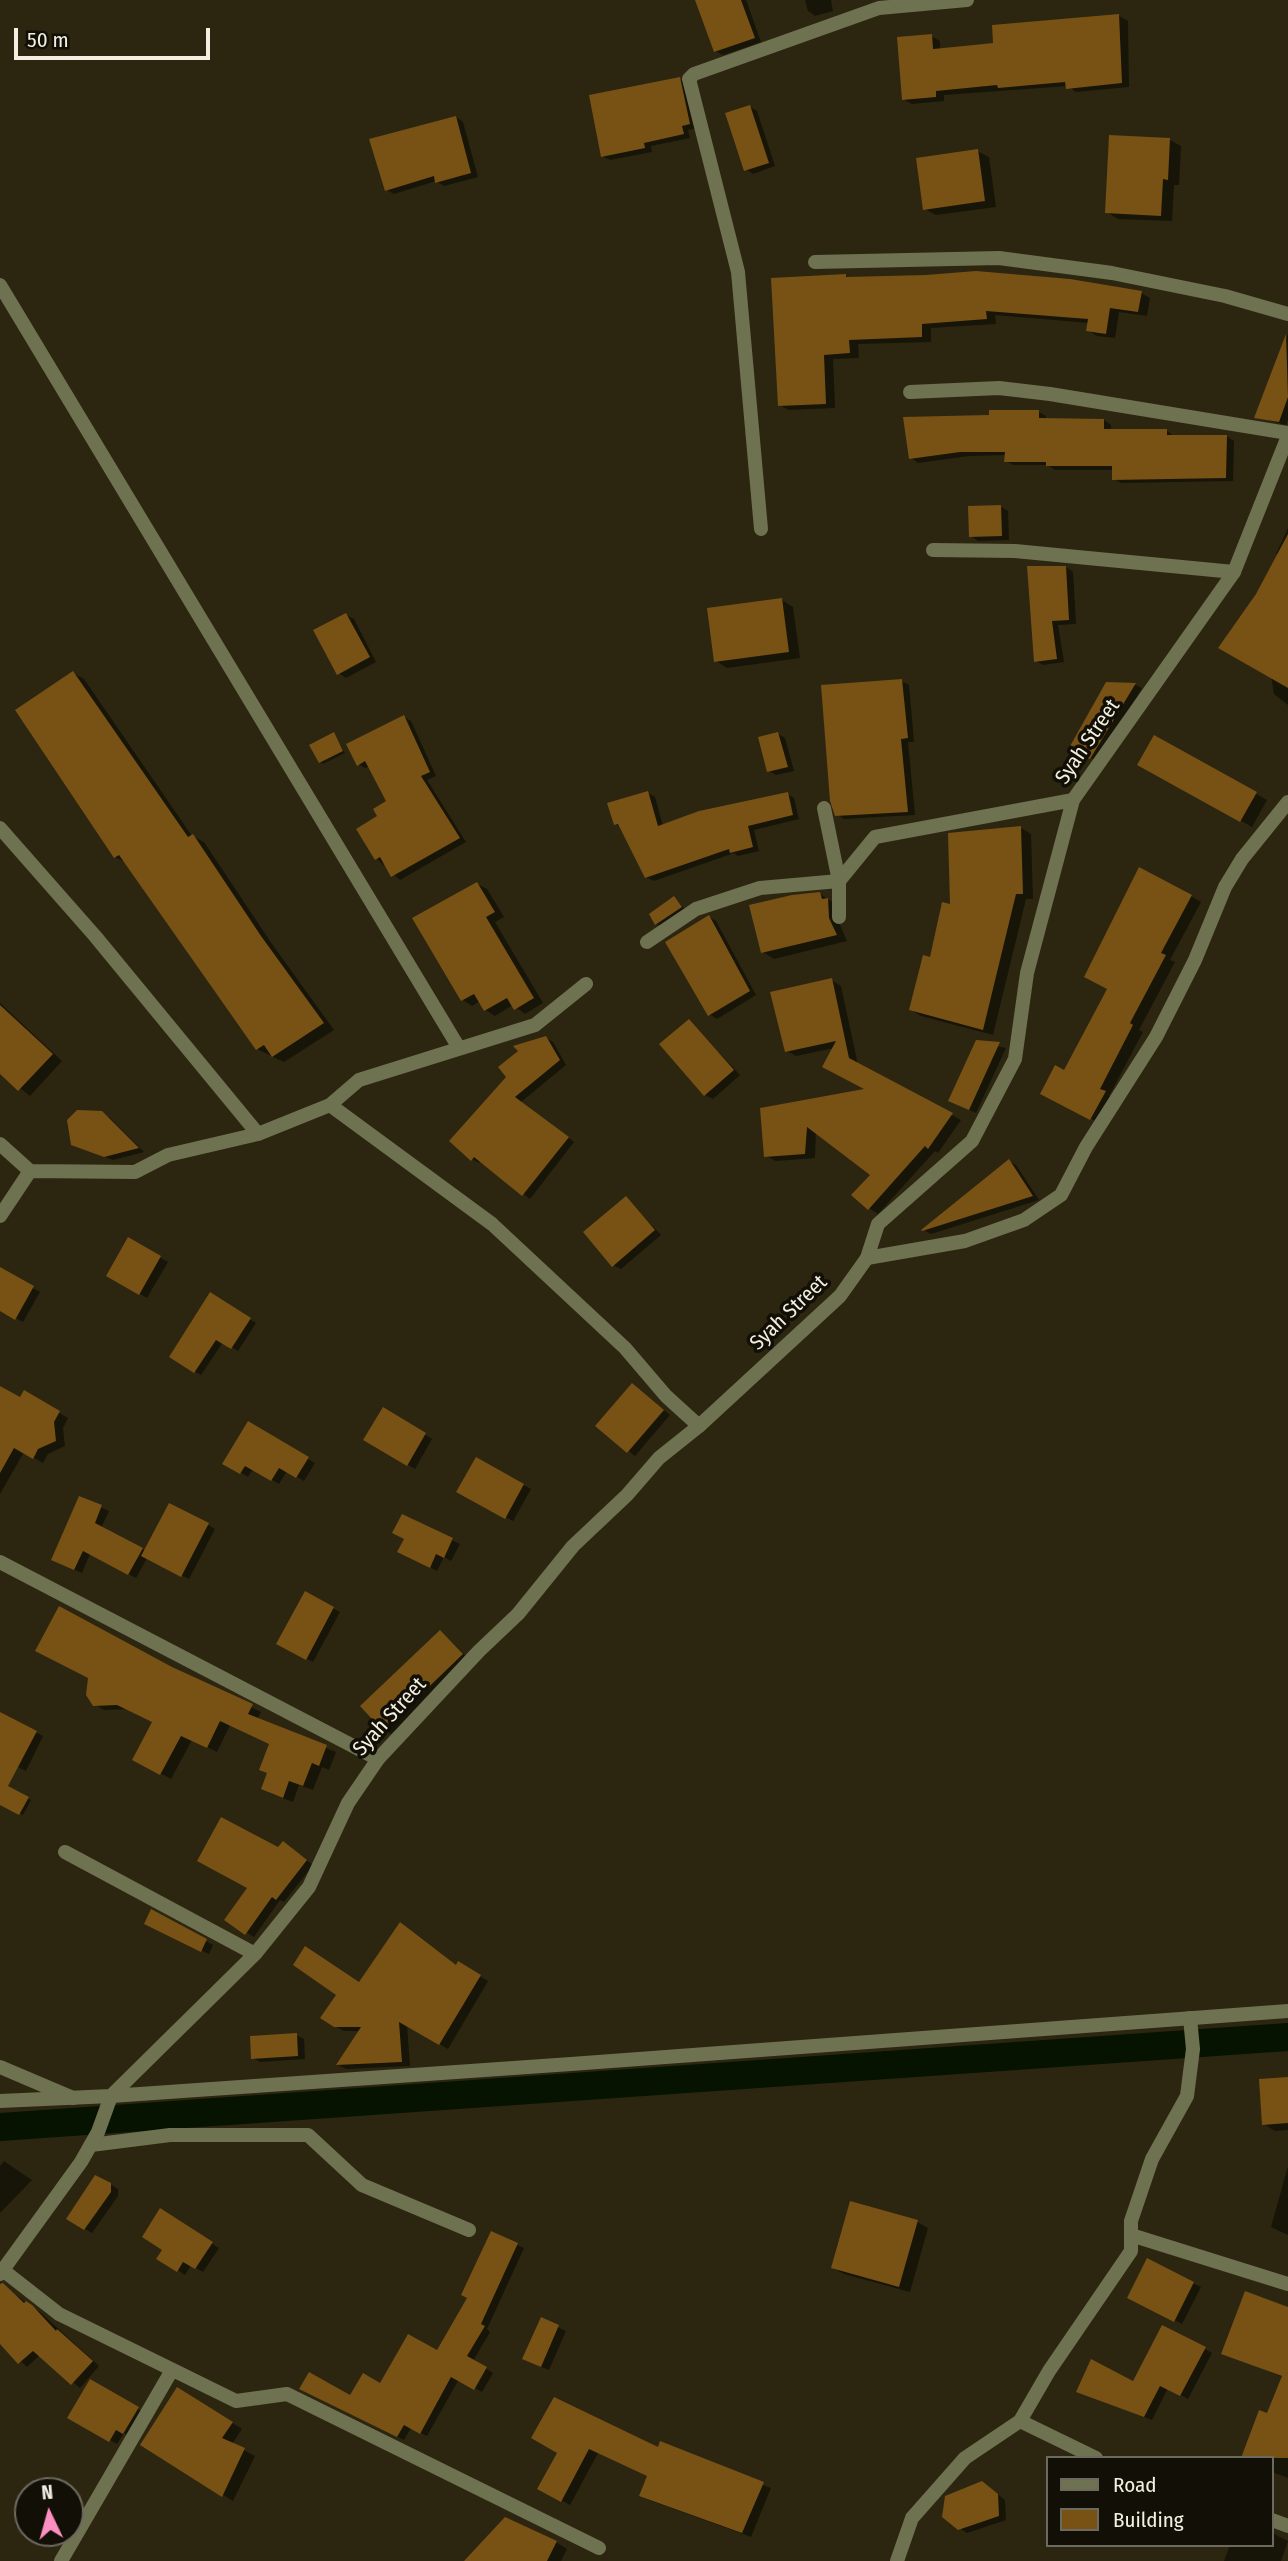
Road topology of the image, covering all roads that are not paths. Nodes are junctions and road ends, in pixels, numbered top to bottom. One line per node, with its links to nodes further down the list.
1 (967, 0): 7 (street)
2 (815, 262): 4 (street)
3 (0, 285): 18 (street)
4 (1288, 314)
5 (910, 392): 6 (street)
6 (1288, 435): 9 (street, Syah Street)
7 (761, 529)
8 (933, 550): 9 (street)
9 (1234, 572): 10 (street, Syah Street)
10 (1073, 800): 14 (street); 24 (street, Syah Street)
11 (1288, 802): 24 (street)
12 (824, 808): 14 (street)
13 (0, 828): 20 (street)
14 (839, 881): 15 (street); 16 (street)
15 (839, 917)
16 (648, 942)
17 (586, 984): 18 (street)
18 (458, 1048): 19 (street)
19 (330, 1105): 20 (street); 25 (street)
20 (258, 1134): 22 (street)
21 (0, 1144): 22 (street)
22 (30, 1171): 23 (street)
23 (0, 1216)
24 (867, 1258): 25 (street, Syah Street)
25 (699, 1426): 27 (street, Syah Street)
26 (0, 1562): 27 (street)
27 (378, 1759): 29 (street, Syah Street)
28 (65, 1852): 29 (street)
29 (255, 1954): 35 (street, Syah Street)
30 (1288, 2011): 31 (street)
31 (1190, 2024): 35 (street); 38 (street)
32 (0, 2067): 33 (street)
33 (73, 2098): 34 (street); 35 (street)
34 (0, 2101)
35 (109, 2102): 36 (street)
36 (94, 2139): 37 (street); 39 (street)
37 (469, 2230)
38 (1131, 2235): 40 (street); 42 (street)
39 (2, 2273): 41 (street)
40 (1288, 2284)
41 (172, 2370): 44 (street); 45 (street)
42 (1020, 2421): 43 (street); 46 (street)
43 (1092, 2456)
44 (599, 2548)
45 (61, 2561)
46 (897, 2561)

